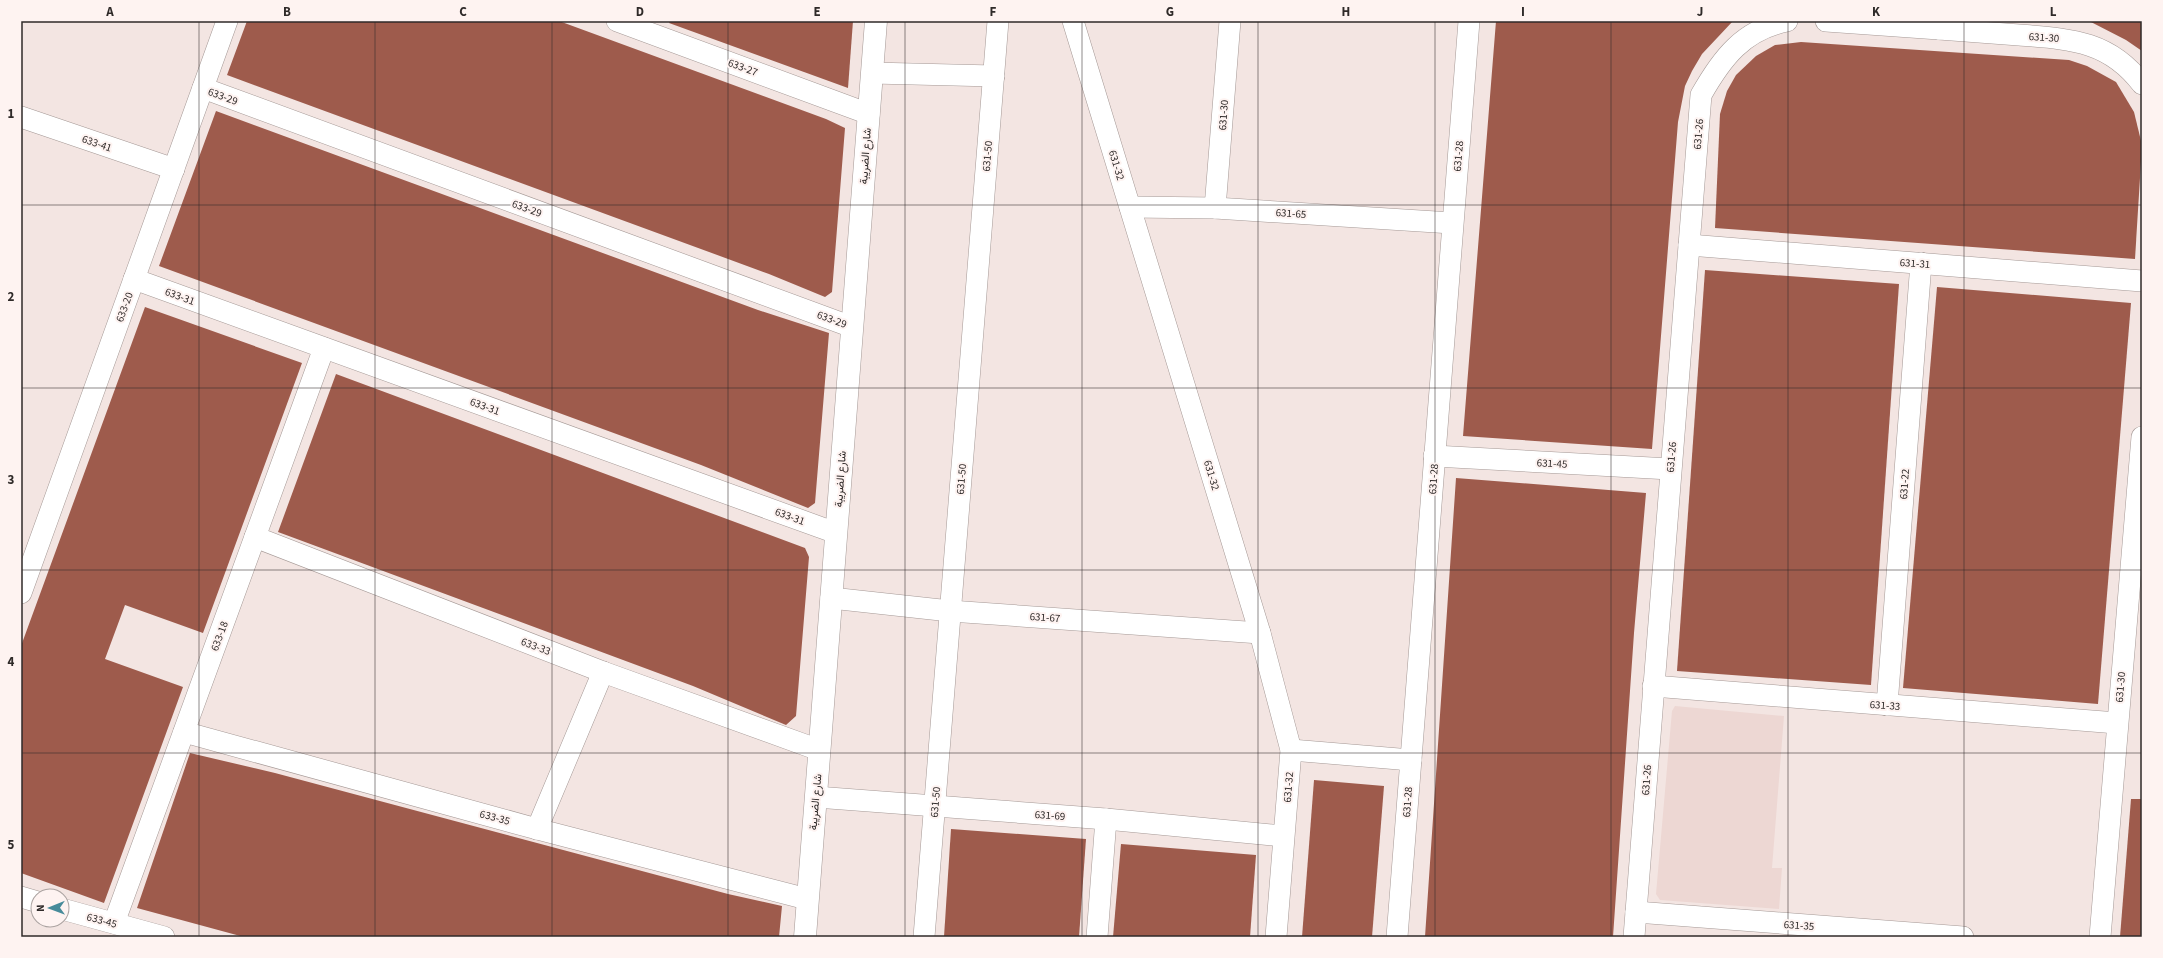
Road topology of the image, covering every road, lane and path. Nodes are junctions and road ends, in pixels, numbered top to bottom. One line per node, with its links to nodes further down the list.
1 (227, 21): 14 (street, 633-20)
2 (617, 21): 15 (street, 633-27)
3 (876, 21): 11 (street, شارع الضريبة)
4 (998, 21): 12 (street, 631-50)
5 (1073, 21): 18 (street, 631-32)
6 (1230, 21): 19 (street, 631-30)
7 (1469, 21): 20 (street, 631-28)
8 (1787, 21): 21 (street, 631-26)
9 (1826, 21): 10 (street)
10 (1939, 25): 13 (street, 631-30)
11 (872, 73): 12 (street); 15 (street, شارع الضريبة)
12 (994, 76): 35 (street, 631-50)
13 (2142, 84)
14 (203, 88): 17 (street, 633-20); 25 (street, 633-29)
15 (868, 114): 25 (street, شارع الضريبة)
16 (21, 117): 17 (street, 633-41)
17 (174, 169): 23 (street, 633-20)
18 (1130, 207): 19 (street, 631-65); 36 (street, 631-32)
19 (1215, 208): 20 (street, 631-65)
20 (1452, 224): 28 (street, 631-28)
21 (1689, 245): 22 (street, 631-31); 29 (street, 631-26)
22 (1921, 263): 24 (street, 631-31); 39 (street, 631-22)
23 (134, 279): 26 (street, 633-31); 33 (street, 633-20)
24 (2142, 281)
25 (852, 327): 31 (street, شارع الضريبة)
26 (324, 348): 31 (street, 633-31); 32 (street, 633-18)
27 (2142, 437): 30 (street, 631-30)
28 (1434, 456): 29 (street, 631-45); 44 (street, 631-28)
29 (1670, 469): 38 (street, 631-26)
30 (2139, 507): 40 (street, 631-30)
31 (836, 533): 34 (street, شارع الضريبة)
32 (255, 537): 37 (street, 633-33); 41 (street, 633-18)
33 (21, 593)
34 (831, 598): 35 (street, 631-67); 42 (street, شارع الضريبة)
35 (950, 611): 36 (street, 631-67); 46 (street, 631-50)
36 (1260, 633): 43 (street, 631-32)
37 (603, 672): 42 (street, 633-33); 48 (street)
38 (1653, 686): 39 (street, 631-33); 52 (street, 631-26)
39 (1887, 705): 40 (street, 631-33)
40 (2117, 723): 63 (street, 631-30)
41 (184, 732): 48 (street, 633-35); 53 (street, 633-18)
42 (819, 750): 45 (street, شارع الضريبة)
43 (1291, 750): 44 (street); 49 (street, 631-32)
44 (1411, 760): 60 (street, 631-28)
45 (816, 797): 46 (street, 631-69); 50 (street, شارع الضريبة)
46 (934, 806): 47 (street, 631-69); 57 (street, 631-50)
47 (1106, 819): 49 (street, 631-69); 58 (street)
48 (537, 829): 50 (street, 633-35)
49 (1283, 836): 59 (street, 631-32)
50 (808, 899): 56 (street, شارع الضريبة)
51 (70, 911): 53 (street, 633-45)
52 (1636, 912): 54 (street, 631-35); 61 (street, 631-26)
53 (114, 923): 55 (street, 633-45)
54 (1867, 933): 62 (street, 631-35)
55 (164, 937)
56 (804, 937)
57 (924, 937)
58 (1098, 937)
59 (1276, 937)
60 (1397, 937)
61 (1634, 937)
62 (1963, 937)
63 (2100, 937)

